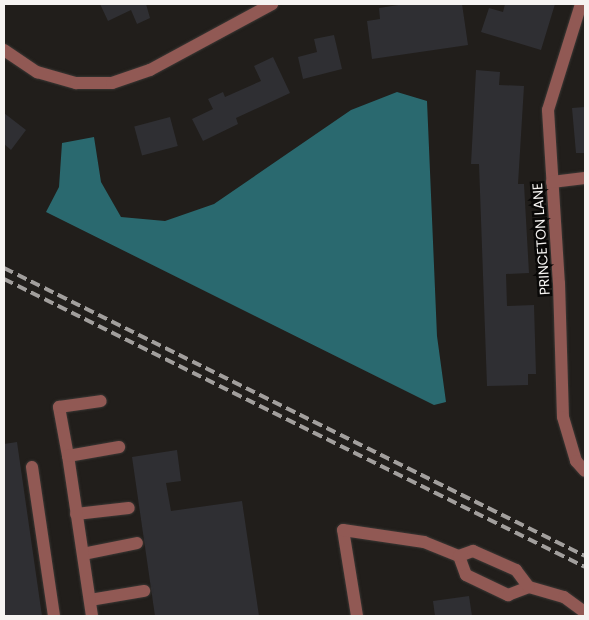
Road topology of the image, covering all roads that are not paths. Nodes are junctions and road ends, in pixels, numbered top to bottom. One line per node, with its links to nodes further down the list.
1 (272, 4): 3 (street)
2 (580, 4): 5 (street, PRINCETON LANE)
3 (4, 50)
4 (585, 178): 5 (street)
5 (552, 182): 10 (street, PRINCETON LANE)
6 (101, 400): 8 (street)
7 (119, 447): 8 (street)
8 (68, 456): 12 (street)
9 (32, 467): 20 (street)
10 (585, 471)
11 (129, 508): 12 (street)
12 (76, 514): 14 (street)
13 (137, 543): 14 (street)
14 (83, 554): 18 (street)
15 (459, 556): 16 (street); 16 (street); 22 (street)
16 (529, 587): 19 (street)
17 (144, 591): 18 (street)
18 (90, 600): 21 (street)
19 (585, 612)
20 (54, 616)
21 (92, 616)
22 (357, 616)

